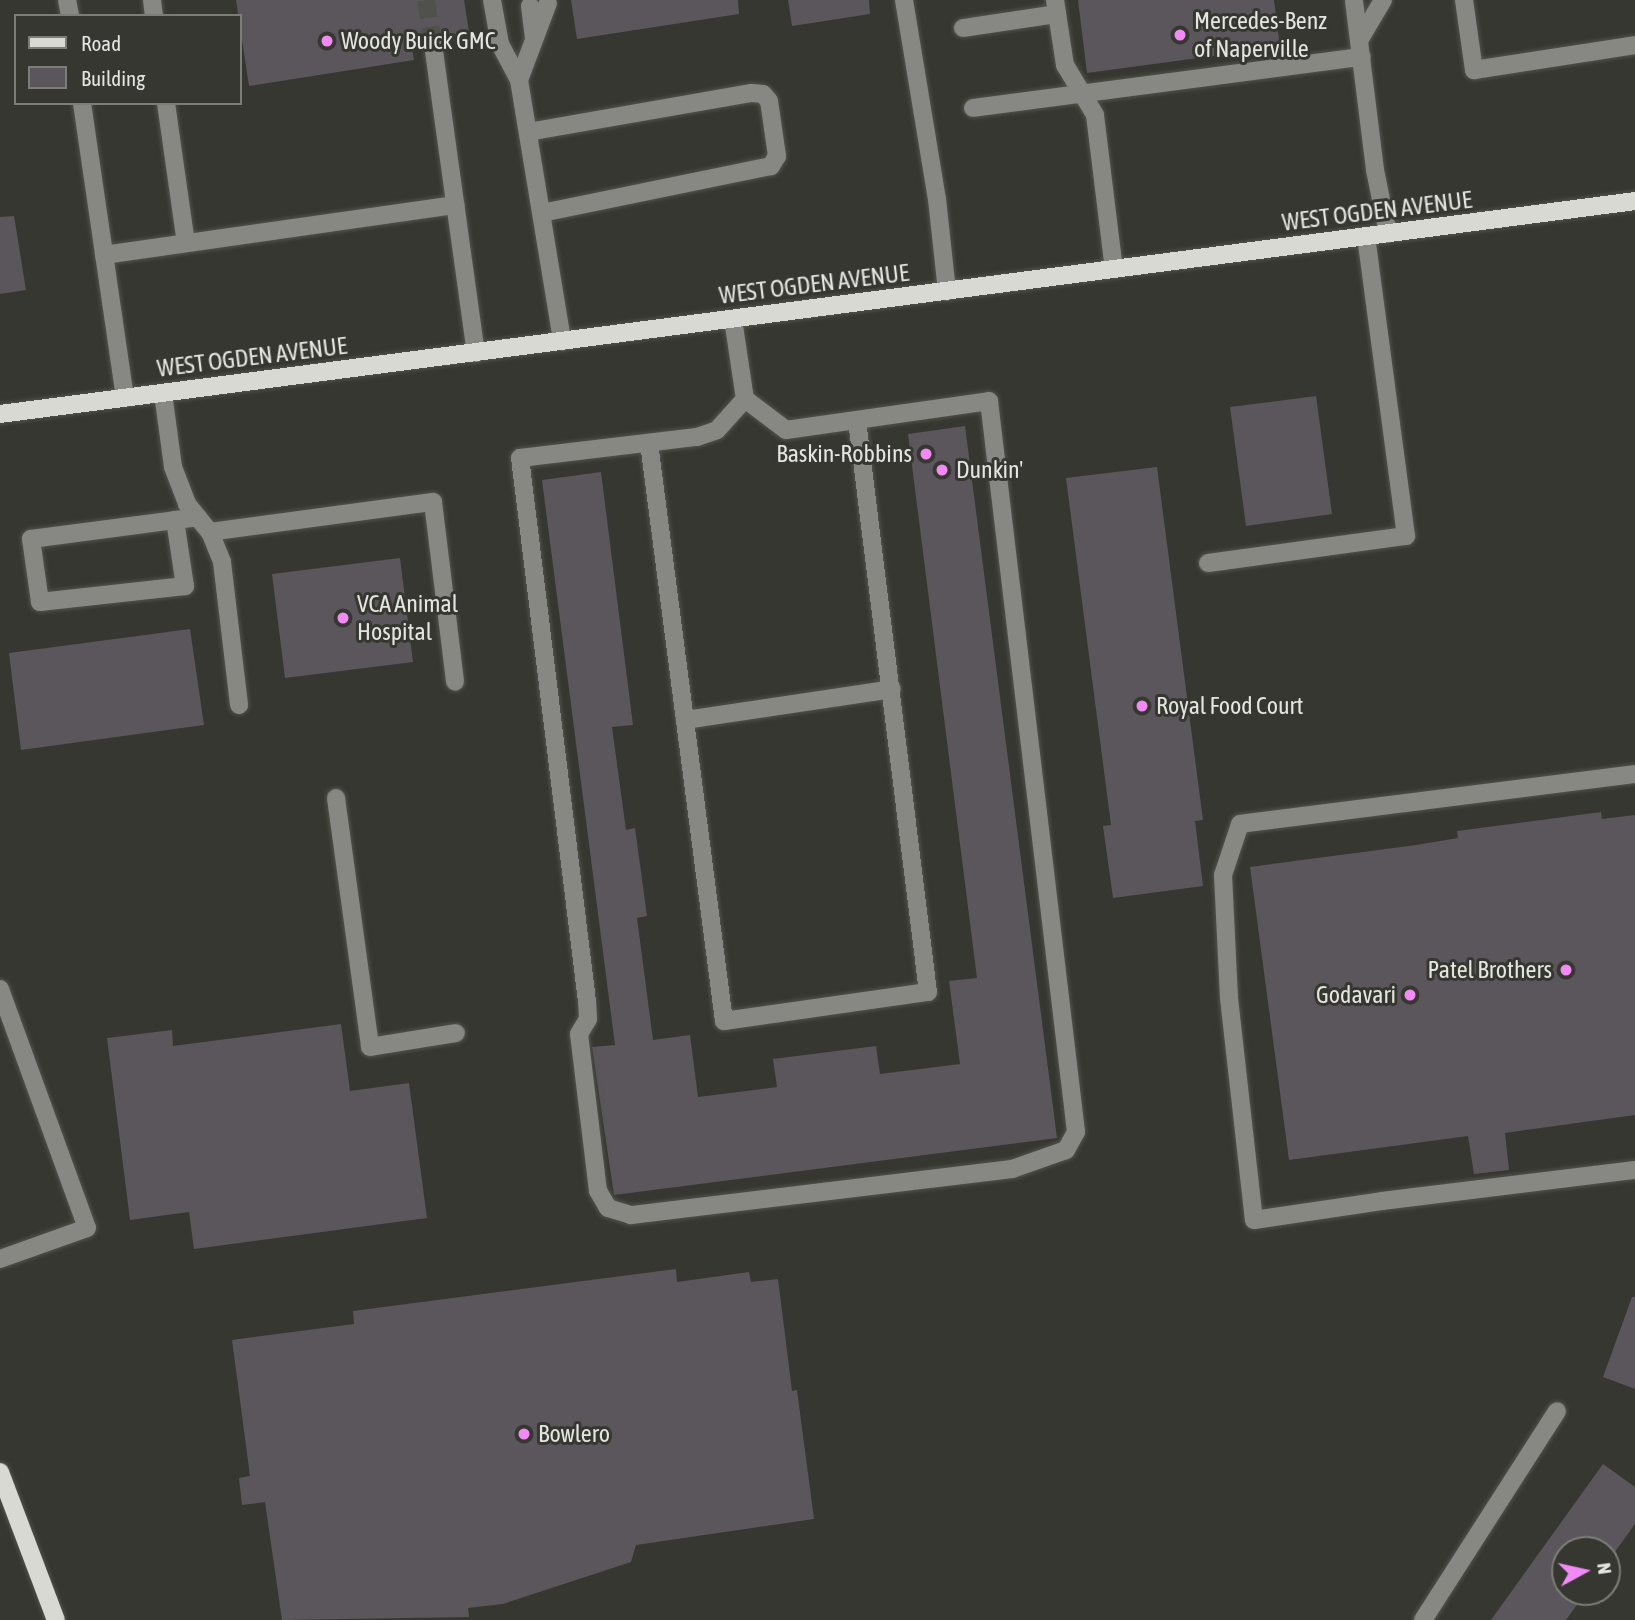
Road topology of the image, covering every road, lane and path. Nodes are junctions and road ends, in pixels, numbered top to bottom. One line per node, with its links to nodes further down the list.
1 (492, 0): 14 (lane)
2 (904, 0): 28 (lane)
3 (1384, 0): 13 (lane)
4 (1464, 0): 12 (lane)
5 (1354, 1): 13 (lane)
6 (548, 3): 10 (lane)
7 (530, 6): 10 (lane)
8 (1056, 7): 9 (lane); 15 (lane)
9 (963, 28)
10 (534, 38): 14 (lane)
11 (433, 44): 21 (lane)
12 (1635, 45)
13 (1361, 48): 15 (lane); 23 (lane)
14 (519, 80): 19 (lane)
15 (1083, 94): 18 (lane); 27 (lane)
16 (82, 105): 26 (lane)
17 (166, 105): 25 (lane)
18 (973, 108)
19 (528, 132): 22 (lane); 22 (lane)
20 (1635, 201): 23 (main road, WEST OGDEN AVENUE)
21 (455, 205): 25 (lane); 31 (lane)
22 (542, 213): 30 (lane)
23 (1388, 234): 24 (main road, WEST OGDEN AVENUE)
24 (1366, 237): 27 (main road, WEST OGDEN AVENUE); 41 (lane)
25 (186, 243): 26 (lane)
26 (104, 255): 33 (lane)
27 (1114, 270): 28 (main road, WEST OGDEN AVENUE)
28 (947, 291): 29 (main road, WEST OGDEN AVENUE)
29 (733, 319): 30 (main road, WEST OGDEN AVENUE); 34 (lane)
30 (562, 341): 31 (main road, WEST OGDEN AVENUE)
31 (476, 353): 32 (main road, WEST OGDEN AVENUE)
32 (163, 393): 33 (main road, WEST OGDEN AVENUE); 38 (lane)
33 (125, 398): 35 (main road, WEST OGDEN AVENUE)
34 (745, 399): 36 (lane); 37 (lane)
35 (0, 414)
36 (858, 420): 37 (lane); 43 (lane)
37 (649, 443): 45 (lane)
38 (198, 517): 39 (lane); 40 (lane)
39 (175, 520): 39 (lane)
40 (210, 532): 42 (lane); 44 (lane)
41 (1208, 563)
42 (455, 682)
43 (892, 690): 45 (lane); 45 (lane)
44 (239, 705)
45 (685, 720)
46 (1635, 774): 50 (lane)
47 (336, 798): 49 (lane)
48 (0, 989): 51 (lane)
49 (456, 1033)
50 (1635, 1170)
51 (0, 1259)
52 (1557, 1411): 55 (lane)
53 (0, 1472): 54 (main road)
54 (56, 1620)
55 (1423, 1620)

